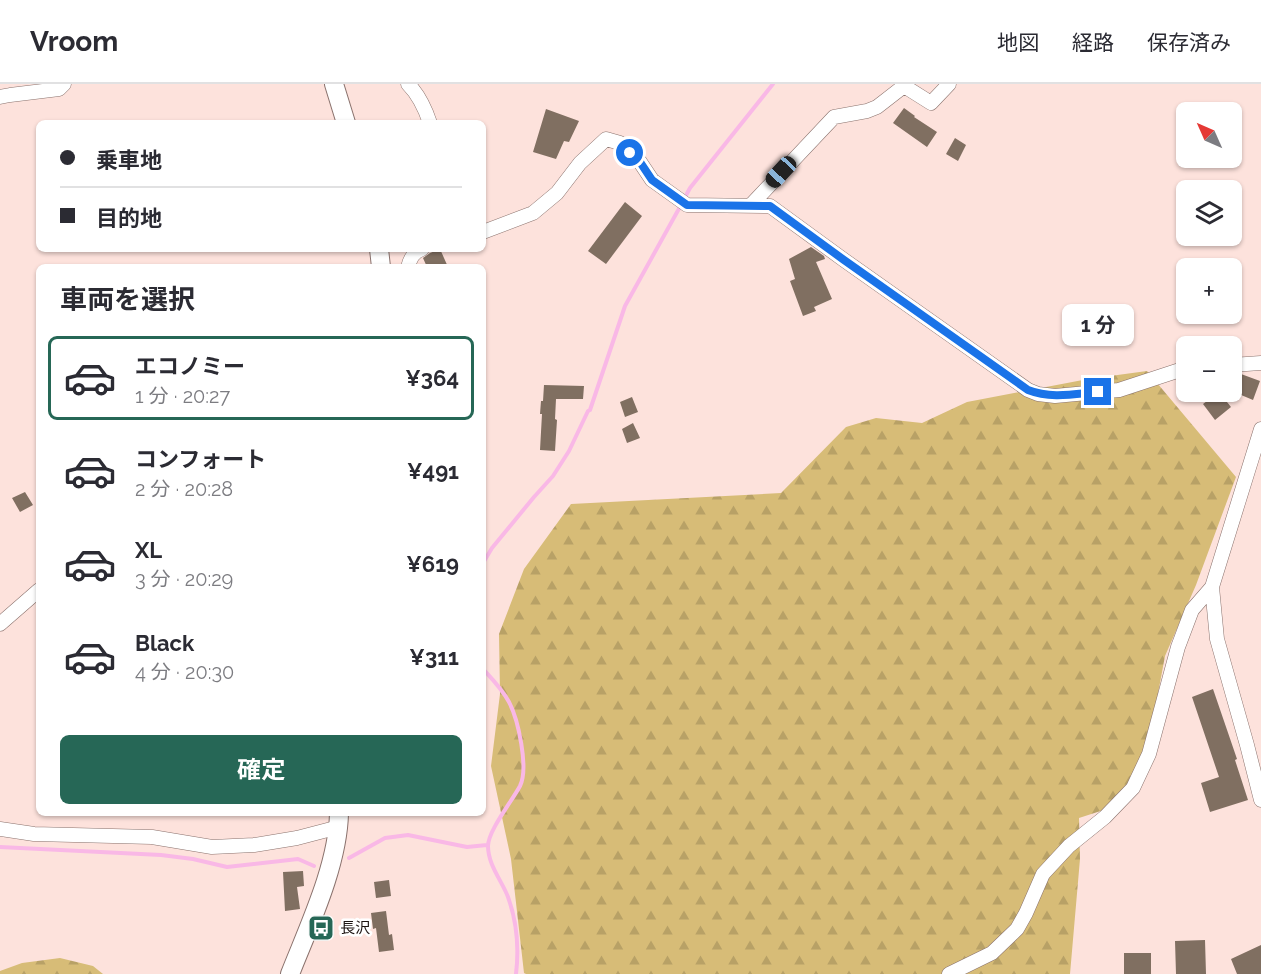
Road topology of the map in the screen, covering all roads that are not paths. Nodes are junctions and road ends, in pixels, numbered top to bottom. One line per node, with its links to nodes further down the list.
1 (64, 84): 5 (street)
2 (334, 84): 6 (main road)
3 (408, 84): 7 (street)
4 (949, 84): 8 (street)
5 (0, 97)
6 (345, 120)
7 (429, 120)
8 (751, 205): 9 (street); 12 (street)
9 (486, 231)
10 (1261, 363): 11 (street)
11 (1242, 364)
12 (1176, 371)
13 (1261, 429): 14 (street)
14 (1212, 587): 18 (street); 23 (street)
15 (36, 593): 16 (street)
16 (0, 624)
17 (1261, 741): 18 (street)
18 (1247, 745): 19 (street)
19 (1261, 800)
20 (339, 820): 21 (street); 22 (main road)
21 (0, 829)
22 (290, 974)
23 (949, 974)

